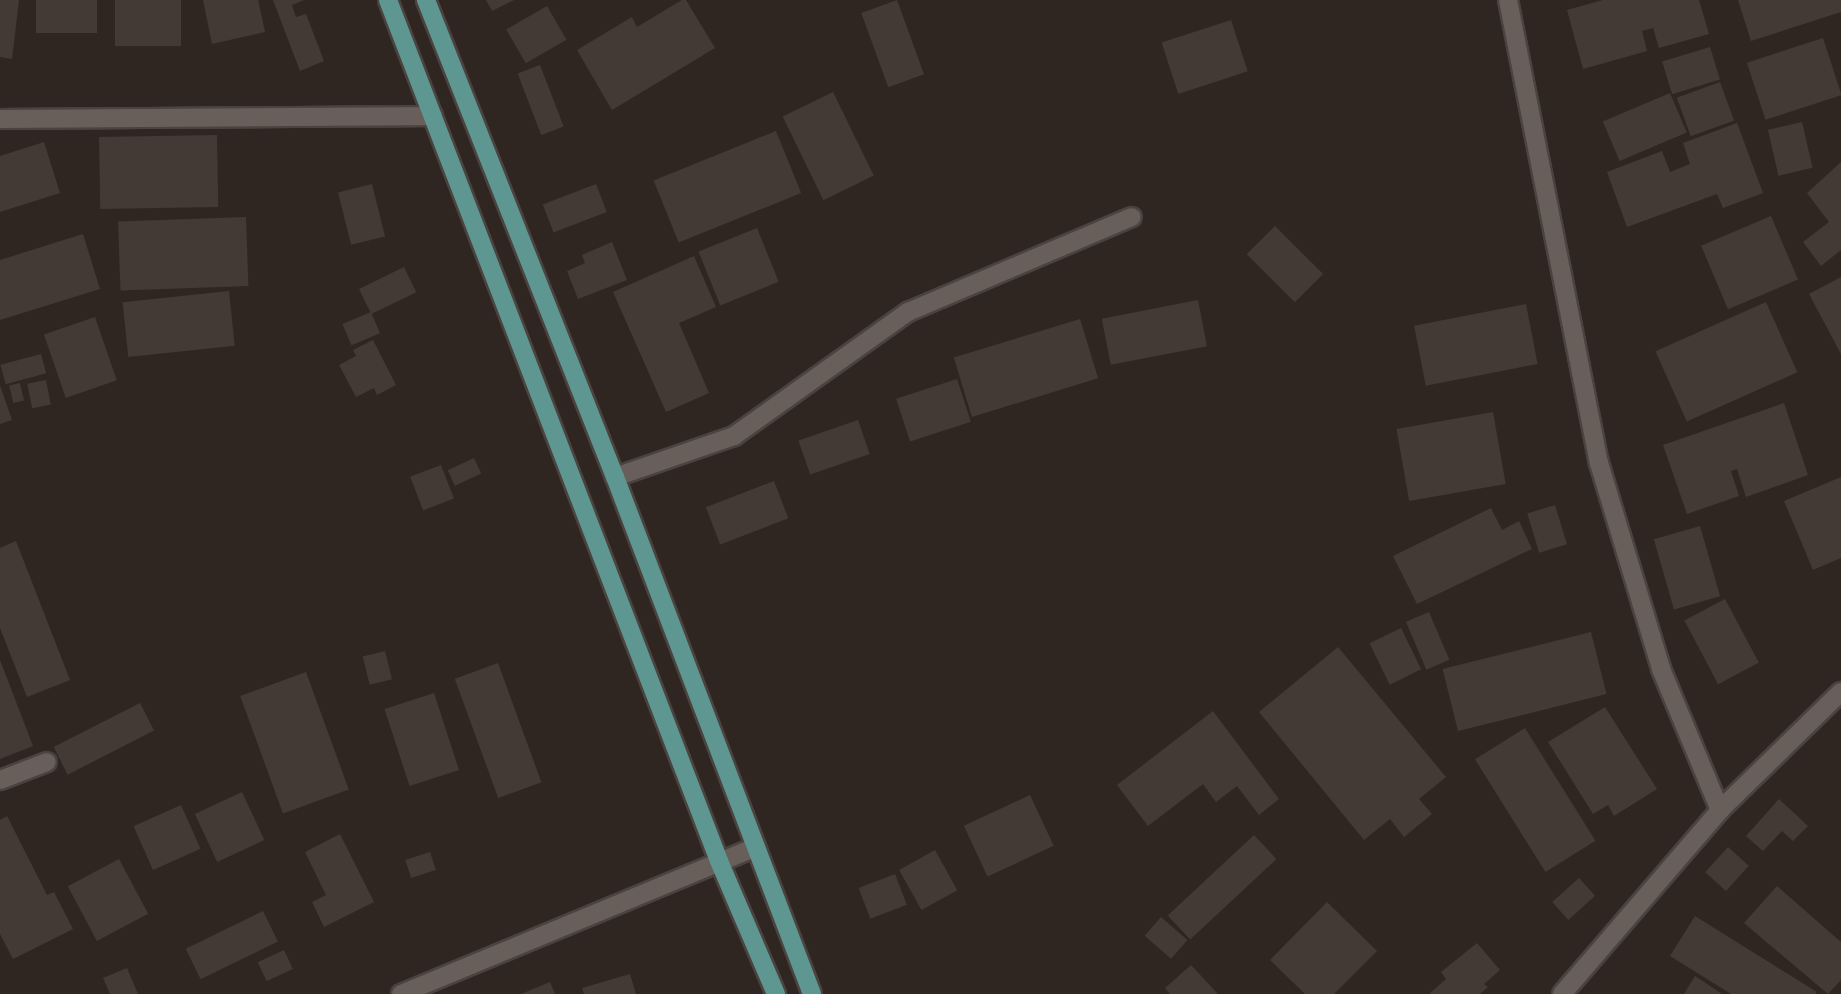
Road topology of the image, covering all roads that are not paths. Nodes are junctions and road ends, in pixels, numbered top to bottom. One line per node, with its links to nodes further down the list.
1 (388, 0): 4 (main road)
2 (426, 0): 7 (main road)
3 (1508, 0): 11 (street)
4 (433, 117): 5 (street); 13 (main road)
5 (0, 119)
6 (1132, 217): 7 (street)
7 (615, 477): 12 (main road)
8 (1841, 692): 11 (street)
9 (47, 762): 10 (street)
10 (0, 780)
11 (1720, 810): 17 (street)
12 (756, 847): 13 (street); 16 (main road)
13 (719, 861): 14 (street); 15 (main road)
14 (401, 994)
15 (776, 994)
16 (813, 994)
17 (1562, 994)

